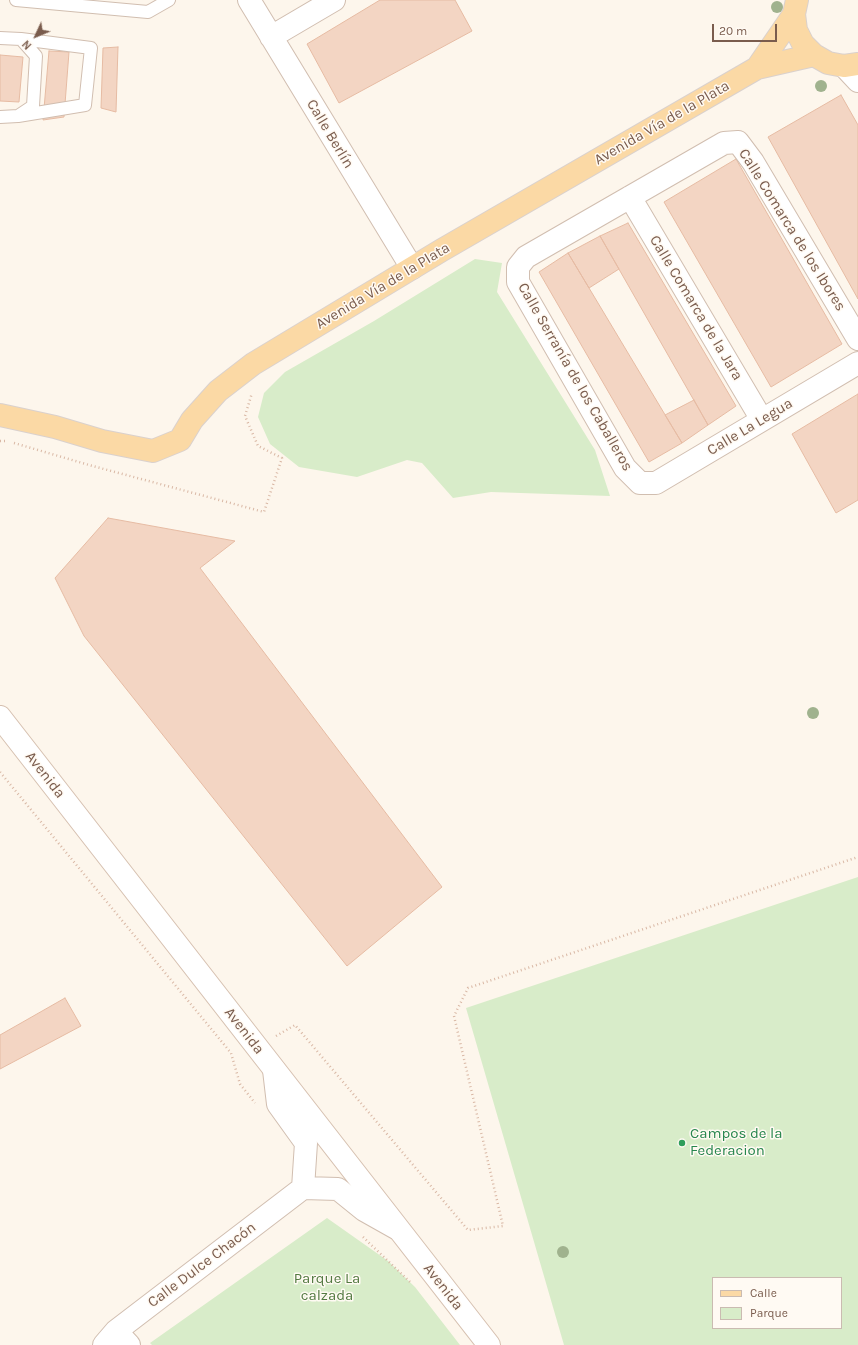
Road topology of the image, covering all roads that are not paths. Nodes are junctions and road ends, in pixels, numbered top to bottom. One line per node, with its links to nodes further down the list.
1 (16, 0): 2 (lane)
2 (169, 0)
3 (249, 0): 6 (street, Calle Berlín)
4 (334, 0): 6 (street)
5 (796, 7): 9 (main road); 10 (main road, Avenida Vía de la Plata)
6 (271, 37): 15 (street, Calle Berlín)
7 (0, 38): 8 (lane)
8 (21, 39): 12 (lane); 12 (lane)
9 (814, 56): 10 (main road, Avenida Vía de la Plata); 11 (main road)
10 (758, 68): 15 (main road, Avenida Vía de la Plata)
11 (853, 71)
12 (18, 116): 13 (lane)
13 (0, 117)
14 (630, 197): 16 (street, Calle Comarca de los Ibores); 19 (street, Calle Comarca de la Jara); 20 (street, Calle Serranía de los Caballeros)
15 (412, 268): 18 (main road, Avenida Vía de la Plata)
16 (858, 339)
17 (858, 363): 19 (street, Calle La Legua)
18 (3, 417)
19 (762, 420): 20 (street, Calle La Legua)
20 (640, 483)
21 (0, 716): 22 (street, Avenida)
22 (274, 1070): 23 (street); 24 (street, Avenida)
23 (303, 1188): 24 (street); 25 (street, Calle Dulce Chacón)
24 (396, 1228): 26 (street, Avenida)
25 (116, 1340)
26 (489, 1345)

